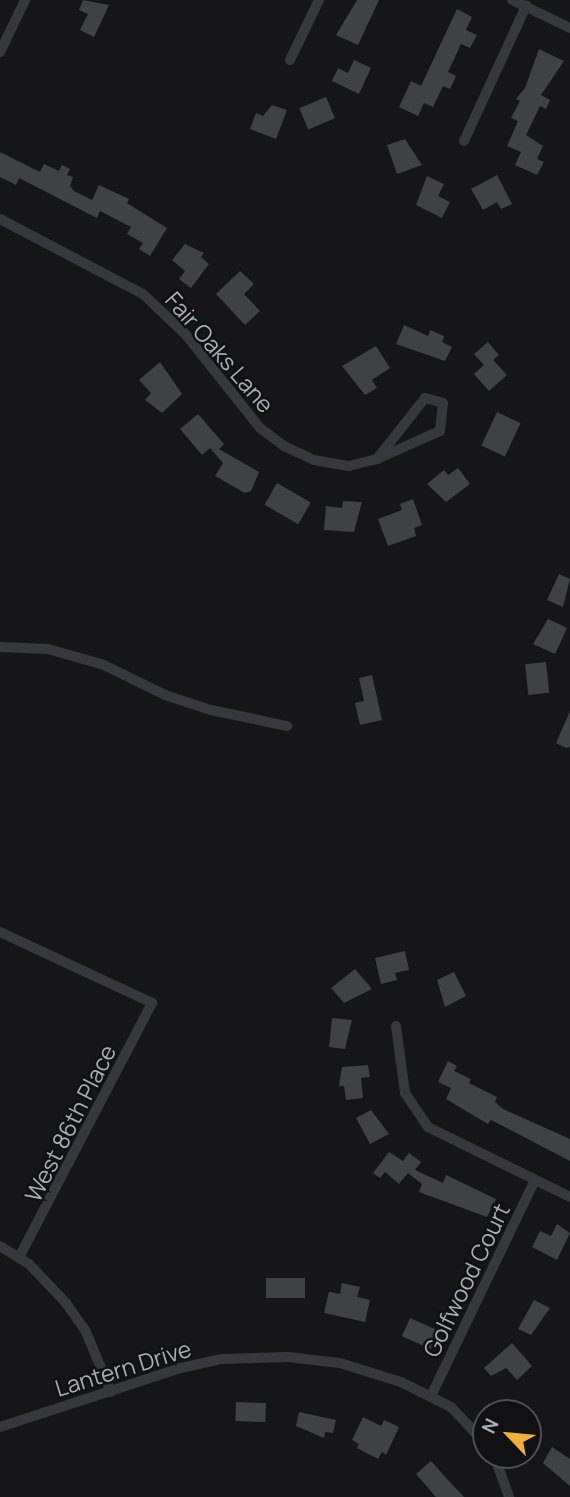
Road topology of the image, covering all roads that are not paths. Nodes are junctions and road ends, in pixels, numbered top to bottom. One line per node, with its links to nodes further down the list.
1 (25, 0): 6 (street)
2 (319, 0): 7 (street)
3 (512, 0): 4 (street)
4 (526, 6): 5 (street); 8 (street)
5 (570, 28)
6 (0, 52)
7 (290, 60)
8 (464, 141)
9 (1, 222): 10 (street, Fair Oaks Lane)
10 (377, 459): 10 (street, Fair Oaks Lane)
11 (0, 647): 12 (street)
12 (287, 726)
13 (0, 932): 18 (street, West 86th Place)
14 (396, 1026): 15 (street)
15 (535, 1180): 16 (street); 20 (street, Golfwood Court)
16 (570, 1196)
17 (0, 1246): 18 (street)
18 (19, 1257): 19 (street)
19 (111, 1392): 20 (street, Lantern Drive); 21 (street, Lantern Drive)
20 (432, 1396): 22 (street, Lantern Drive)
21 (0, 1427)
22 (472, 1428)
23 (499, 1469): 24 (street)
24 (509, 1497)

